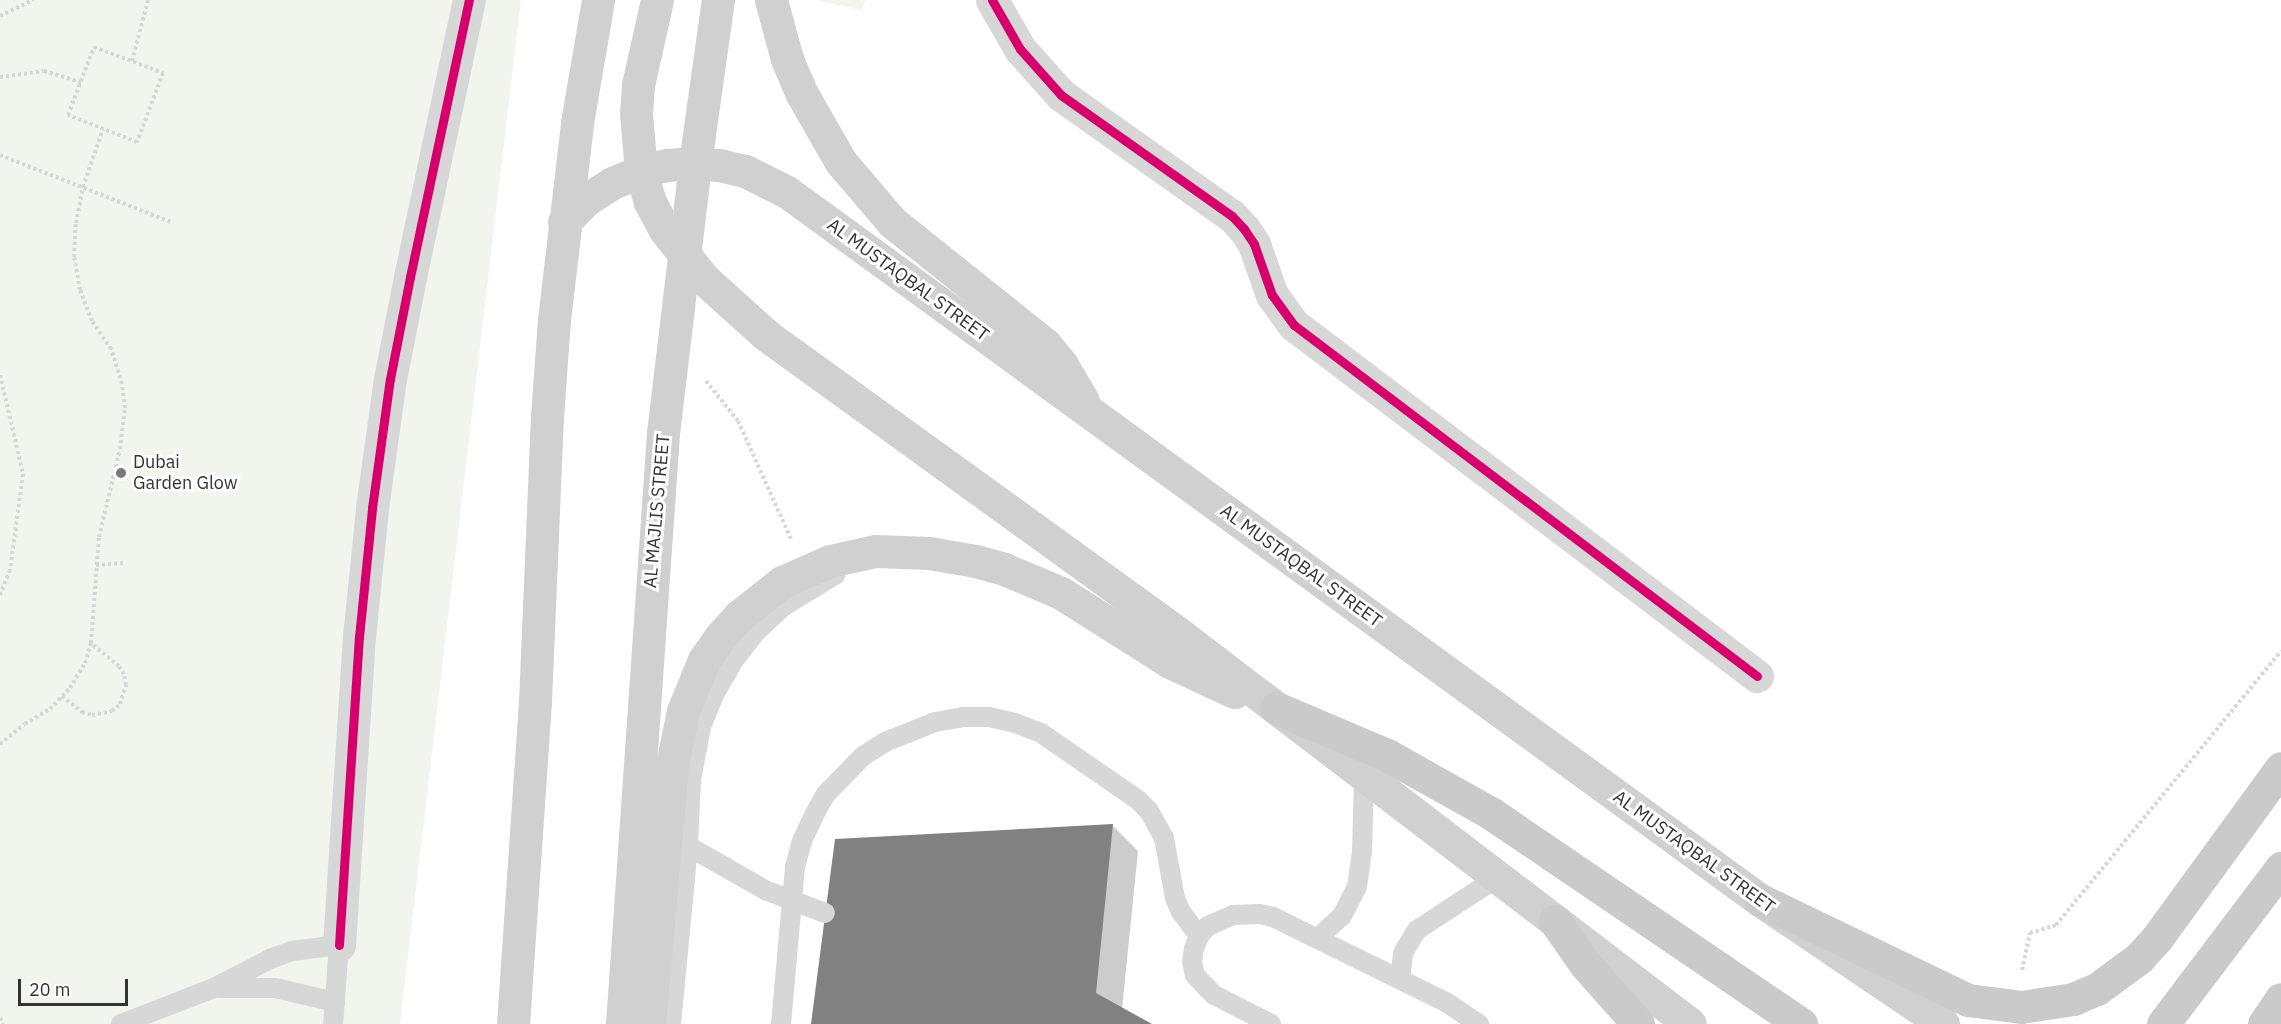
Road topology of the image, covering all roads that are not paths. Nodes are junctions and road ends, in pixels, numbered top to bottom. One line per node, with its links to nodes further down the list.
1 (469, 0): 26 (street)
2 (598, 0): 9 (main road)
3 (657, 0): 8 (main road)
4 (718, 0): 7 (main road, AL MAJLIS STREET)
5 (771, 0): 11 (main road)
6 (992, 0): 13 (street)
7 (695, 163): 8 (main road, AL MUSTAQBAL STREET); 10 (main road, AL MAJLIS STREET); 11 (main road, AL MUSTAQBAL STREET)
8 (641, 171): 9 (main road, AL MUSTAQBAL STREET); 10 (main road)
9 (564, 222): 35 (main road)
10 (684, 255): 14 (main road); 36 (main road, AL MAJLIS STREET)
11 (1088, 411): 20 (main road, AL MUSTAQBAL STREET)
12 (929, 553): 14 (main road); 17 (lane); 37 (main road)
13 (1756, 676)
14 (1276, 708): 16 (main road); 44 (main road)
15 (2281, 768): 20 (main road)
16 (1364, 775): 19 (main road); 25 (lane)
17 (688, 846): 21 (lane); 38 (lane)
18 (2281, 868): 46 (main road)
19 (1498, 877): 23 (main road); 27 (lane)
20 (1760, 900): 45 (main road, AL MUSTAQBAL STREET)
21 (792, 901): 22 (lane); 24 (lane); 39 (lane)
22 (825, 913)
23 (1555, 921): 42 (main road); 43 (main road)
24 (1199, 936): 25 (lane); 40 (lane)
25 (1318, 938): 27 (lane)
26 (339, 945): 28 (lane); 31 (lane)
27 (1400, 979): 41 (lane)
28 (214, 988): 30 (lane); 31 (lane)
29 (2281, 999): 47 (main road)
30 (177, 1002): 32 (lane); 33 (lane)
31 (334, 1002): 34 (lane)
32 (121, 1024)
33 (167, 1024)
34 (333, 1024)
35 (513, 1024)
36 (622, 1024)
37 (649, 1024)
38 (672, 1024)
39 (781, 1024)
40 (1271, 1024)
41 (1479, 1024)
42 (1638, 1024)
43 (1690, 1024)
44 (1801, 1024)
45 (1942, 1024)
46 (2163, 1024)
47 (2264, 1024)

